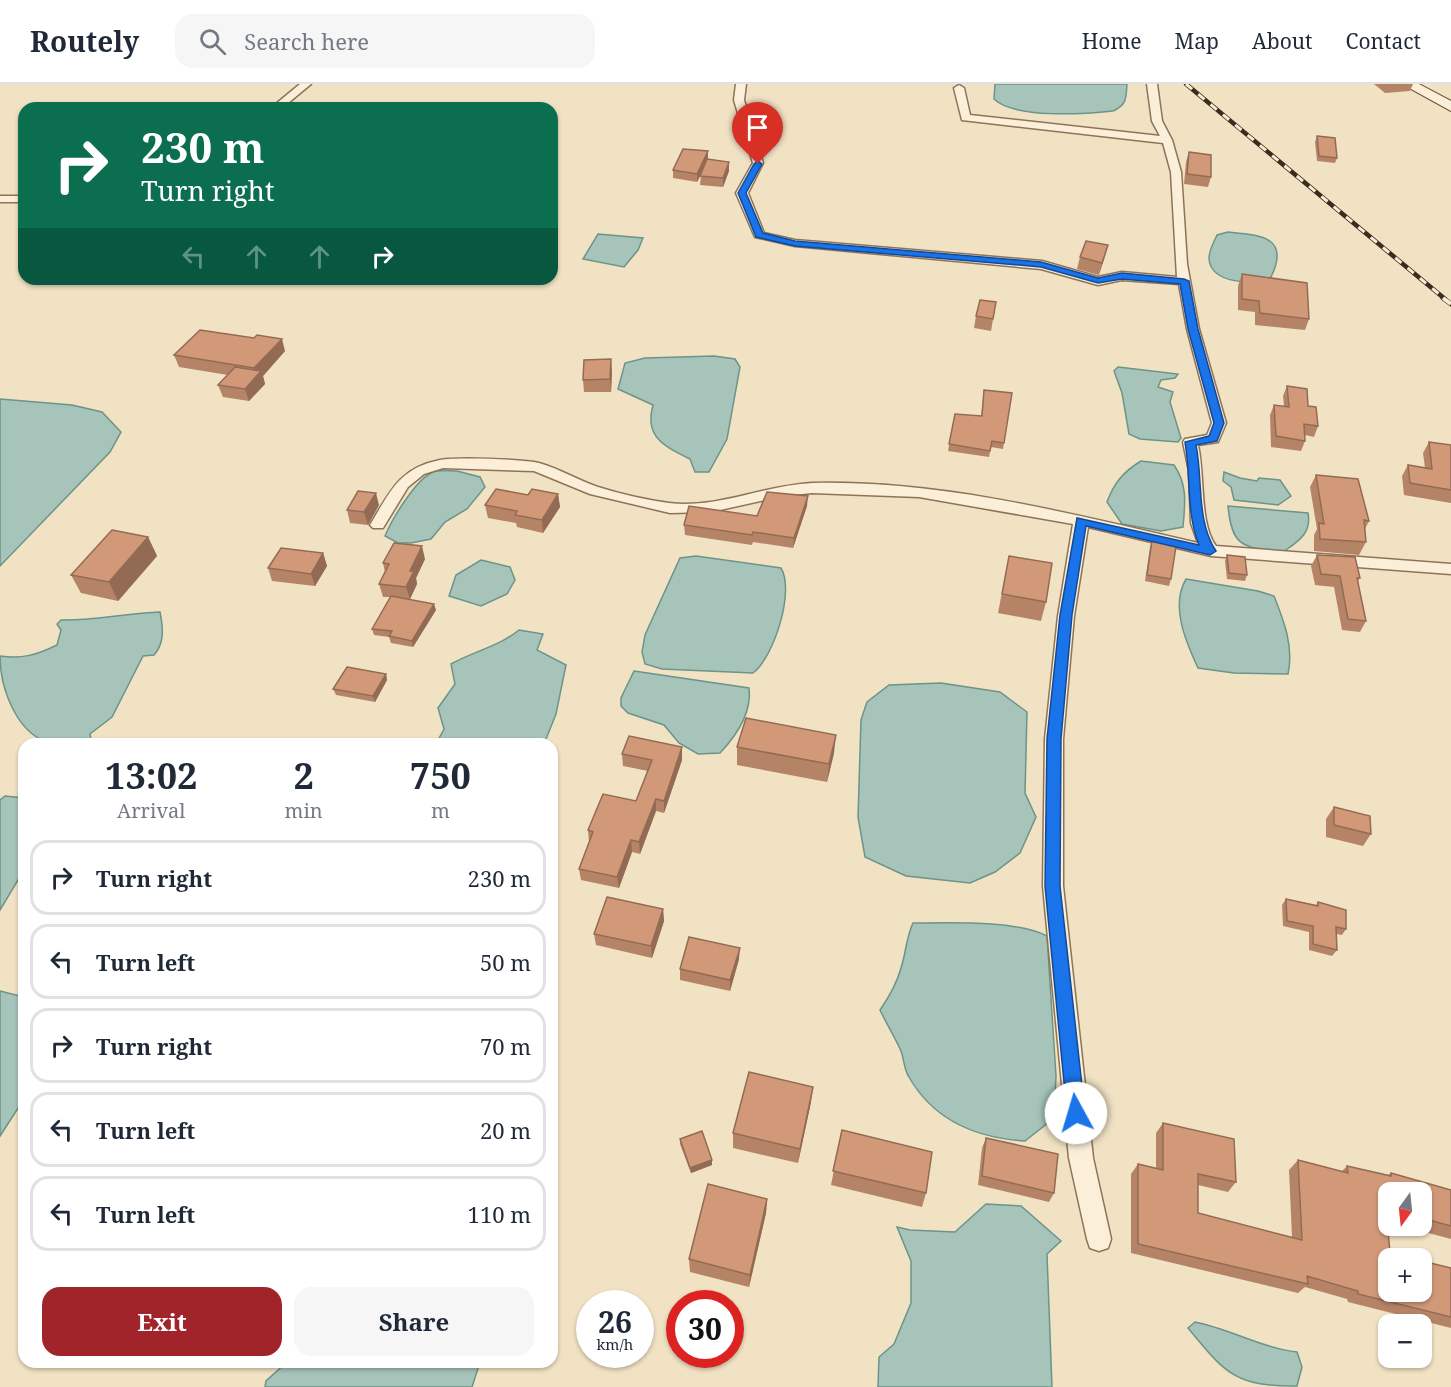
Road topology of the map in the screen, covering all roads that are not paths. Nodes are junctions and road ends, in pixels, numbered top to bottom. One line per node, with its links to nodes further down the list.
1 (306, 84): 6 (street)
2 (741, 84): 11 (street)
3 (1152, 84): 8 (street)
4 (1409, 84): 7 (main road)
5 (959, 88): 8 (street)
6 (284, 102)
7 (1451, 107)
8 (1167, 140): 11 (street)
9 (0, 199): 10 (street)
10 (18, 200)
11 (1184, 281): 14 (street)
12 (1081, 521): 13 (street); 14 (street); 16 (street)
13 (378, 525)
14 (1210, 551): 15 (street)
15 (1451, 569)
16 (1099, 1239)

